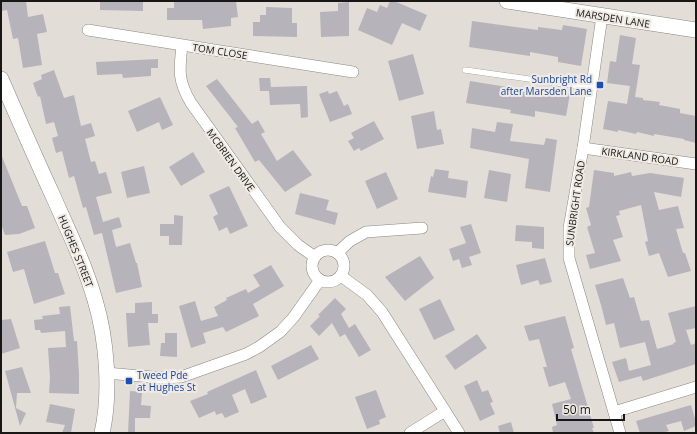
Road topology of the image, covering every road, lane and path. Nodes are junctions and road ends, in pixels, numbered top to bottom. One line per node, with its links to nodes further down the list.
1 (507, 1): 2 (street, MARSDEN LANE)
2 (602, 16): 4 (street, MARSDEN LANE); 9 (street, SUNBRIGHT ROAD)
3 (88, 30): 5 (street, TOM CLOSE)
4 (696, 30)
5 (182, 46): 7 (street, TOM CLOSE); 14 (street, MCBRIEN DRIVE)
6 (465, 70): 9 (lane)
7 (353, 72)
8 (1, 79): 17 (street, HUGHES STREET)
9 (592, 88): 10 (street, SUNBRIGHT ROAD)
10 (583, 148): 11 (street, KIRKLAND ROAD); 20 (street, SUNBRIGHT ROAD)
11 (696, 164)
12 (422, 228): 13 (street)
13 (338, 253): 14 (street); 15 (street)
14 (315, 257): 16 (street)
15 (341, 276): 16 (street); 19 (street)
16 (320, 280): 17 (street)
17 (106, 373): 21 (street, HUGHES STREET)
18 (696, 386): 20 (street)
19 (444, 411): 22 (street); 23 (street)
20 (614, 412): 24 (street, SUNBRIGHT ROAD)
21 (102, 433)
22 (410, 433)
23 (459, 433)
24 (620, 433)

